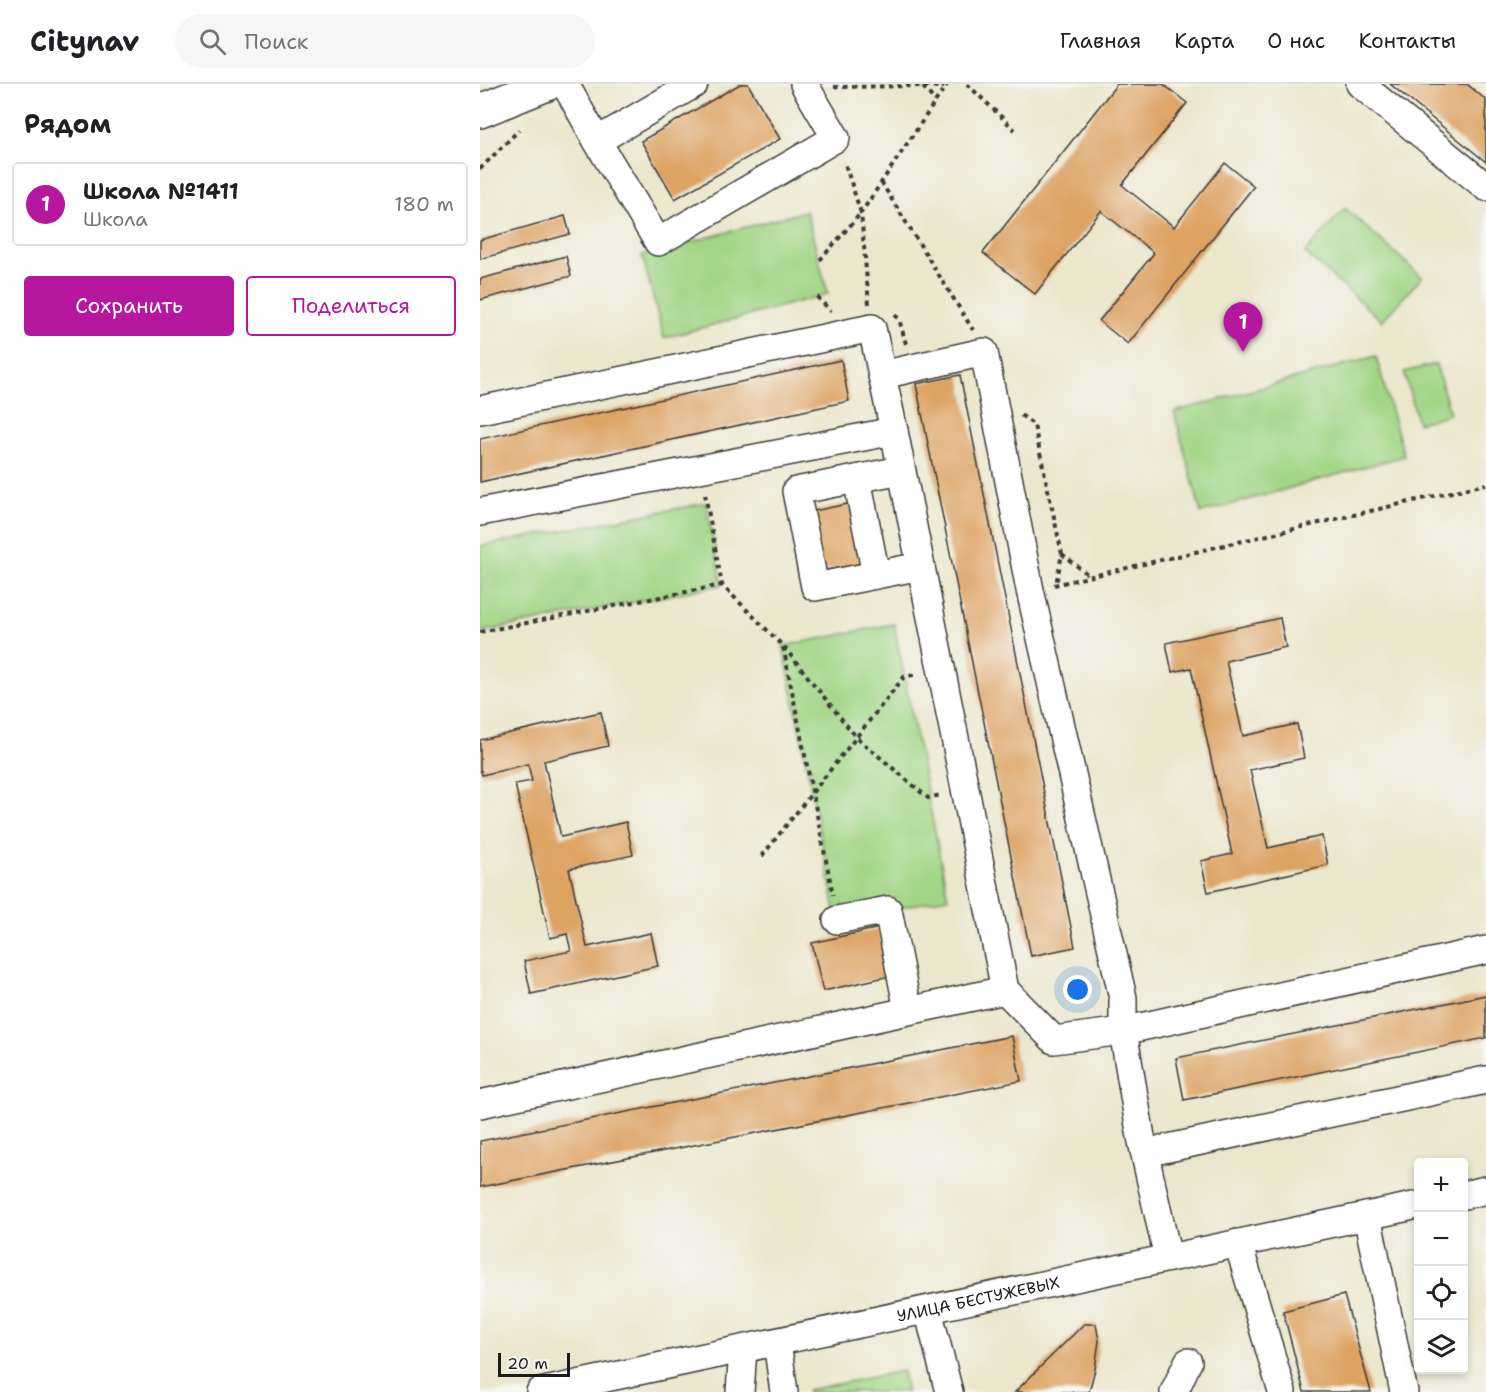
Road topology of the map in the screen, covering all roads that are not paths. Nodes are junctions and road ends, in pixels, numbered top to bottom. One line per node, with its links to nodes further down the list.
1 (547, 84): 6 (main road)
2 (565, 84): 7 (street)
3 (694, 84): 7 (street)
4 (1360, 84): 8 (street)
5 (805, 86): 7 (street)
6 (480, 111)
7 (597, 141)
8 (1486, 187)
9 (882, 375): 10 (street); 11 (street); 21 (street)
10 (480, 410)
11 (894, 431): 12 (street); 14 (street)
12 (901, 470): 13 (street); 15 (street)
13 (856, 478): 16 (street); 16 (street)
14 (480, 512)
15 (921, 567): 16 (street); 19 (street)
16 (876, 575)
17 (837, 920): 20 (street)
18 (1486, 950): 21 (street)
19 (1005, 990): 20 (street); 21 (street)
20 (908, 1010): 23 (street)
21 (1123, 1031): 24 (street)
22 (1486, 1080): 24 (street)
23 (480, 1104)
24 (1145, 1153): 30 (street)
25 (1486, 1190): 26 (street)
26 (1468, 1194)
27 (1414, 1206): 28 (street, УЛИЦА БЕСТУЖЕВЫХ)
28 (1367, 1216): 29 (street, УЛИЦА БЕСТУЖЕВЫХ); 41 (street)
29 (1238, 1243): 30 (street, УЛИЦА БЕСТУЖЕВЫХ); 40 (street)
30 (1168, 1258): 31 (street, УЛИЦА БЕСТУЖЕВЫХ)
31 (928, 1310): 32 (street, УЛИЦА БЕСТУЖЕВЫХ); 38 (street)
32 (777, 1342): 33 (street, УЛИЦА БЕСТУЖЕВЫХ); 37 (street)
33 (743, 1349): 35 (street, УЛИЦА БЕСТУЖЕВЫХ); 36 (street)
34 (1188, 1362): 39 (street)
35 (540, 1392)
36 (740, 1392)
37 (784, 1392)
38 (949, 1392)
39 (1174, 1392)
40 (1282, 1392)
41 (1404, 1392)

